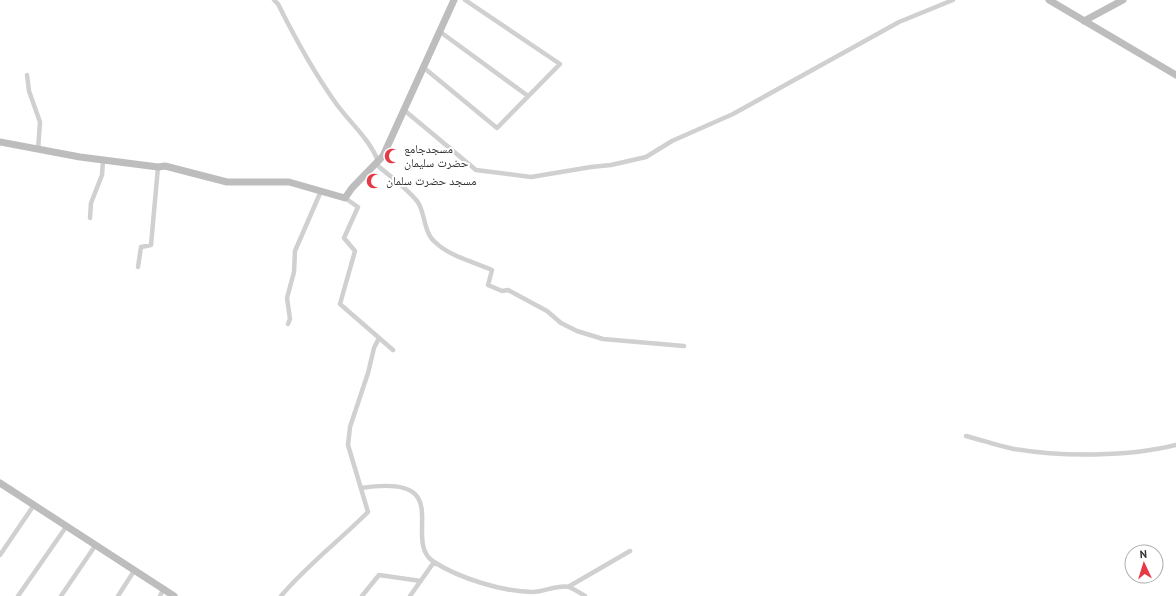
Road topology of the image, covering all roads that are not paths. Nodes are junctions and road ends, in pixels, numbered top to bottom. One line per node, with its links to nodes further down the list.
1 (274, 0): 17 (street)
2 (454, 0): 8 (street)
3 (465, 0): 12 (street)
4 (953, 0): 13 (street)
5 (1049, 0): 7 (street)
6 (1123, 0): 7 (street)
7 (1084, 21): 11 (street)
8 (439, 31): 9 (street); 12 (street)
9 (423, 67): 12 (street); 13 (street)
10 (26, 75): 15 (street)
11 (1176, 75)
12 (528, 96)
13 (404, 110): 17 (street)
14 (0, 142): 15 (street)
15 (38, 150): 16 (street)
16 (103, 160): 18 (street); 21 (street)
17 (377, 163): 20 (street); 25 (street)
18 (158, 167): 19 (street); 22 (street)
19 (321, 191): 20 (street); 23 (street)
20 (345, 198): 24 (street)
21 (90, 218)
22 (138, 267)
23 (288, 324)
24 (379, 338): 26 (street); 30 (street)
25 (684, 346)
26 (393, 350)
27 (966, 436): 28 (street)
28 (1176, 445)
29 (0, 483): 31 (street)
30 (361, 488): 36 (street); 46 (street)
31 (34, 505): 32 (street); 35 (street)
32 (66, 527): 33 (street); 41 (street)
33 (95, 546): 37 (street); 42 (street)
34 (630, 551): 39 (street)
35 (0, 555)
36 (434, 562): 38 (street); 39 (street)
37 (134, 571): 40 (street); 43 (street)
38 (421, 581): 47 (street); 48 (street)
39 (568, 587): 49 (street)
40 (164, 588): 44 (street); 45 (street)
41 (18, 596)
42 (61, 596)
43 (118, 596)
44 (160, 596)
45 (174, 596)
46 (281, 596)
47 (362, 596)
48 (410, 596)
49 (585, 596)

